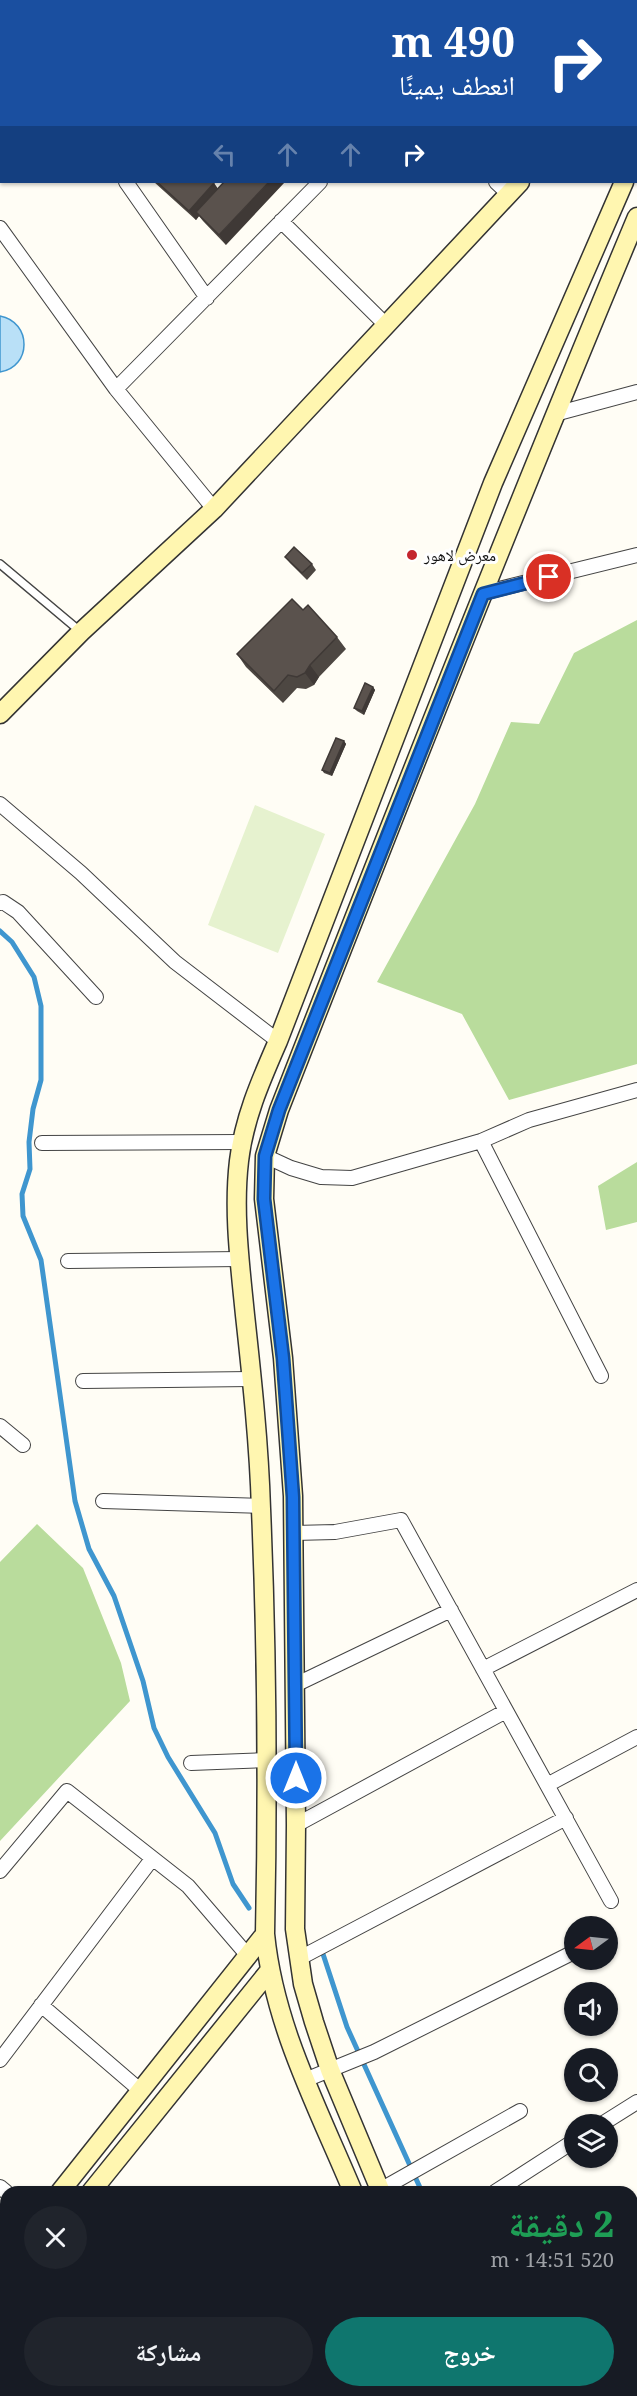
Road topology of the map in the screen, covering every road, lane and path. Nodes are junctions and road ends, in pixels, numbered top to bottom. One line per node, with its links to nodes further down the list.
1 (127, 183): 8 (street)
2 (319, 183): 6 (street)
3 (624, 183): 19 (main road)
4 (508, 186): 9 (main road)
5 (637, 217): 12 (main road)
6 (282, 221): 8 (street); 9 (street)
7 (0, 228): 10 (street)
8 (207, 298): 10 (street)
9 (387, 326): 13 (main road)
10 (116, 389): 13 (street)
11 (637, 392): 12 (street)
12 (555, 414): 16 (main road)
13 (214, 509): 17 (main road)
14 (637, 555): 16 (street)
15 (0, 564): 17 (lane)
16 (483, 594): 20 (main road)
17 (81, 632): 18 (main road)
18 (0, 714)
19 (392, 744): 20 (main road); 24 (main road)
20 (417, 757): 29 (main road)
21 (0, 804): 24 (street)
22 (0, 903): 23 (street)
23 (96, 997)
24 (278, 1041): 27 (main road)
25 (637, 1090): 26 (street)
26 (481, 1141): 29 (street); 32 (street)
27 (242, 1142): 28 (street); 30 (main road)
28 (42, 1143)
29 (265, 1156): 39 (main road)
30 (240, 1259): 31 (street); 33 (main road)
31 (68, 1261)
32 (601, 1376)
33 (251, 1379): 34 (street); 38 (main road)
34 (83, 1381)
35 (0, 1426): 36 (street)
36 (23, 1445)
37 (103, 1501): 38 (street)
38 (261, 1506): 40 (main road)
39 (294, 1533): 40 (main road); 42 (street); 44 (main road)
40 (262, 1534): 47 (main road)
41 (637, 1590): 43 (street)
42 (451, 1611): 43 (street); 44 (street)
43 (483, 1669): 45 (street)
44 (295, 1685): 51 (main road)
45 (506, 1711): 49 (street); 51 (street)
46 (637, 1737): 49 (street)
47 (268, 1760): 48 (street); 55 (main road)
48 (191, 1763)
49 (547, 1785): 50 (street)
50 (566, 1818): 54 (street); 58 (street)
51 (296, 1825): 58 (main road)
52 (152, 1859): 53 (street); 56 (street); 60 (street)
53 (0, 1871)
54 (611, 1901)
55 (265, 1934): 56 (main road); 59 (main road)
56 (249, 1957): 64 (main road)
57 (564, 1957): 62 (street)
58 (298, 1959): 62 (main road)
59 (270, 1970): 63 (main road); 69 (main road)
60 (41, 2005): 61 (street); 64 (street)
61 (0, 2060)
62 (339, 2066): 63 (street); 74 (main road)
63 (305, 2080): 73 (main road)
64 (141, 2091): 68 (main road)
65 (637, 2102): 67 (street)
66 (520, 2111): 75 (street)
67 (618, 2114)
68 (119, 2119): 69 (main road); 71 (main road)
69 (137, 2133): 72 (main road)
70 (564, 2147): 76 (street)
71 (65, 2186)
72 (97, 2186)
73 (350, 2186)
74 (378, 2186)
75 (387, 2186)
76 (504, 2186)

